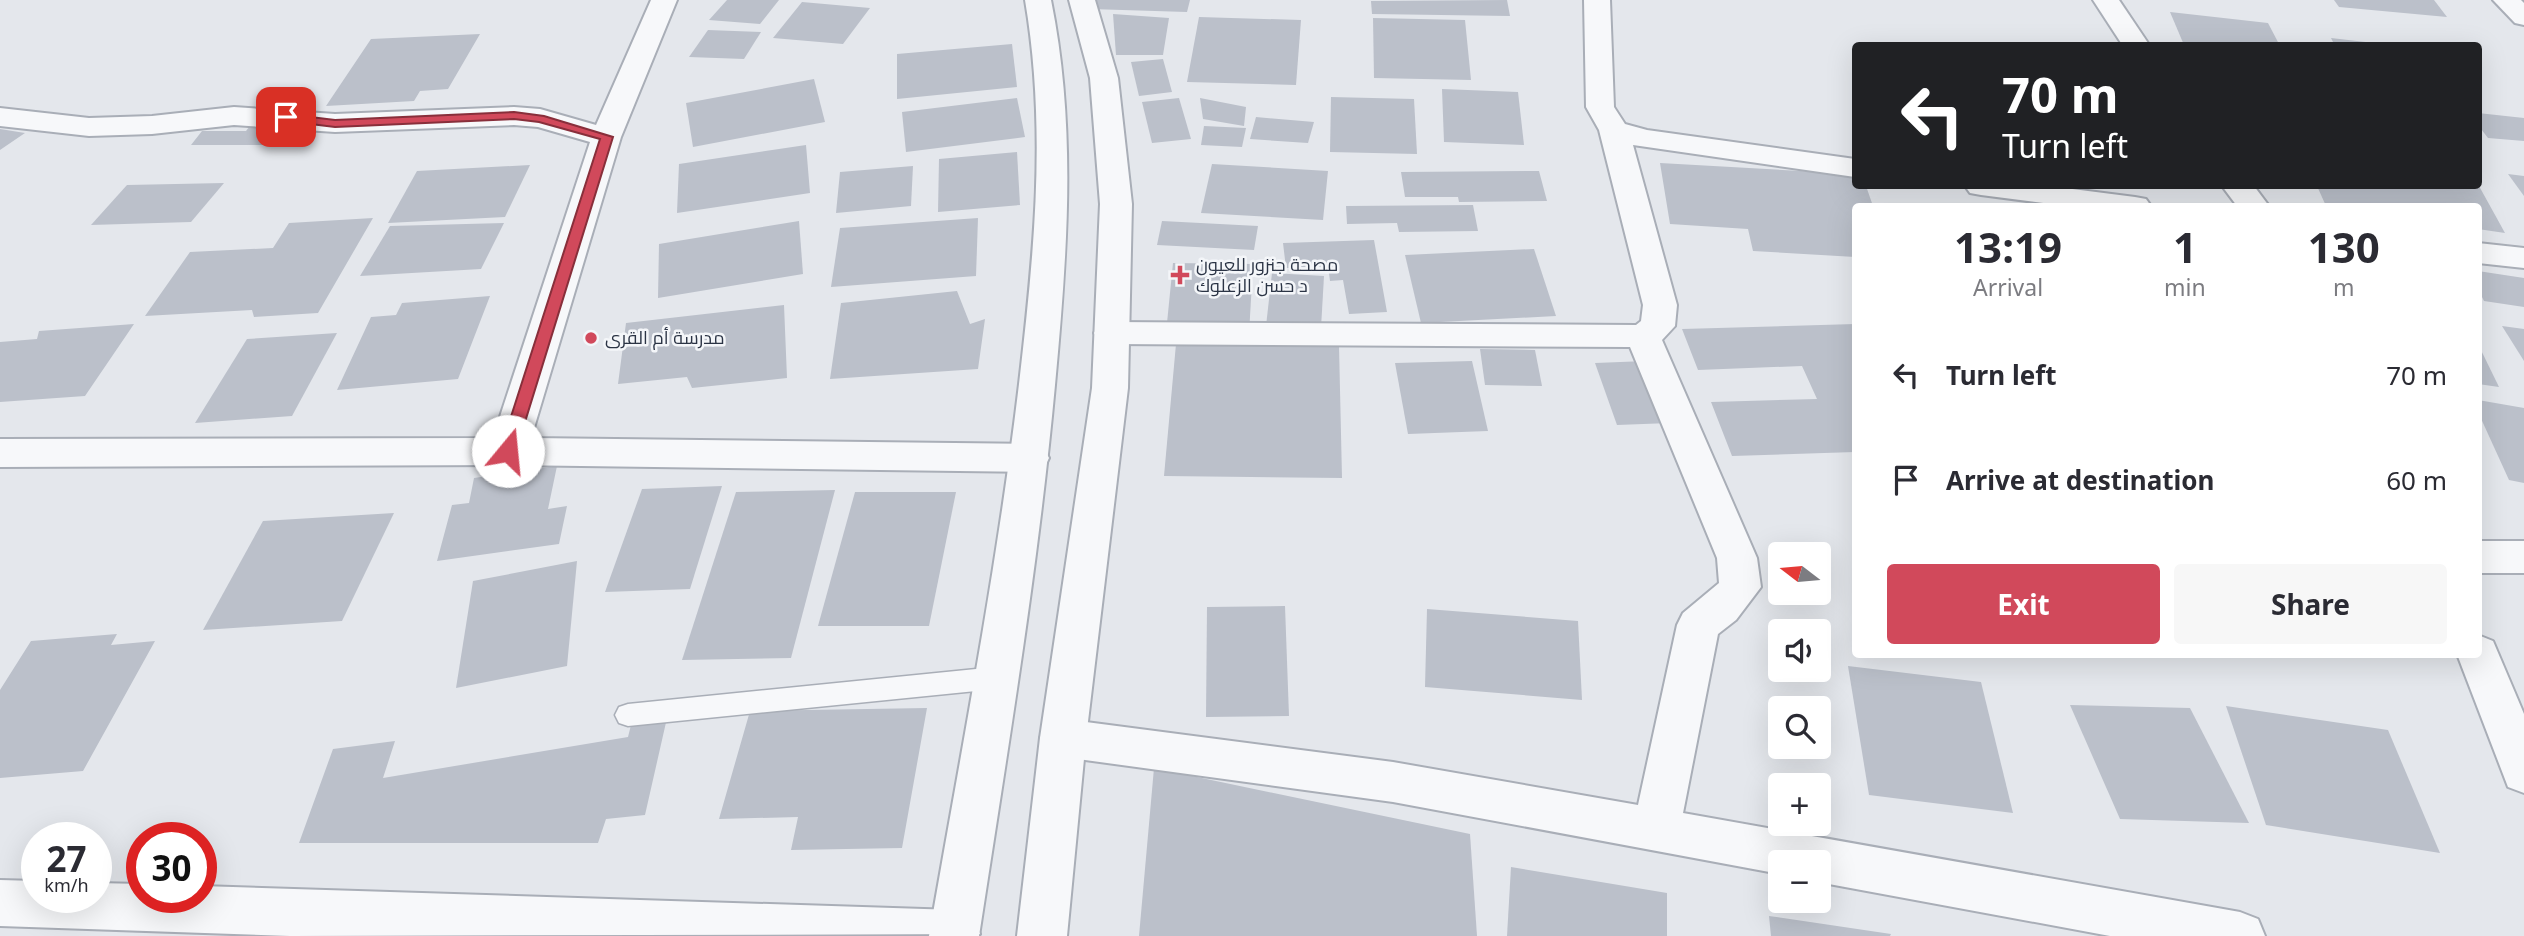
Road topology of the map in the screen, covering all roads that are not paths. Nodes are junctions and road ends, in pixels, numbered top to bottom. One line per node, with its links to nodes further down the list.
1 (664, 0): 11 (street)
2 (1038, 0): 21 (street)
3 (1082, 0): 17 (street)
4 (1597, 0): 10 (street)
5 (2106, 0): 8 (street)
6 (2506, 0): 7 (street)
7 (2524, 18)
8 (2134, 42)
9 (0, 117): 11 (street)
10 (1614, 130): 12 (street); 18 (street)
11 (606, 137): 19 (street)
12 (1852, 168)
13 (2004, 189): 14 (street)
14 (2112, 203)
15 (2482, 253): 16 (street)
16 (2524, 258)
17 (1111, 333): 18 (street); 27 (street)
18 (1643, 336): 29 (street)
19 (508, 451): 20 (street); 21 (street)
20 (0, 453)
21 (1030, 458): 25 (street)
22 (2482, 556): 23 (street)
23 (2524, 557)
24 (2480, 658): 28 (street)
25 (996, 678): 26 (lane); 31 (street)
26 (628, 715)
27 (1063, 738): 29 (street); 32 (street)
28 (2524, 774)
29 (1656, 831): 33 (street)
30 (0, 903): 31 (street)
31 (955, 935)
32 (1041, 936)
33 (2240, 936)

